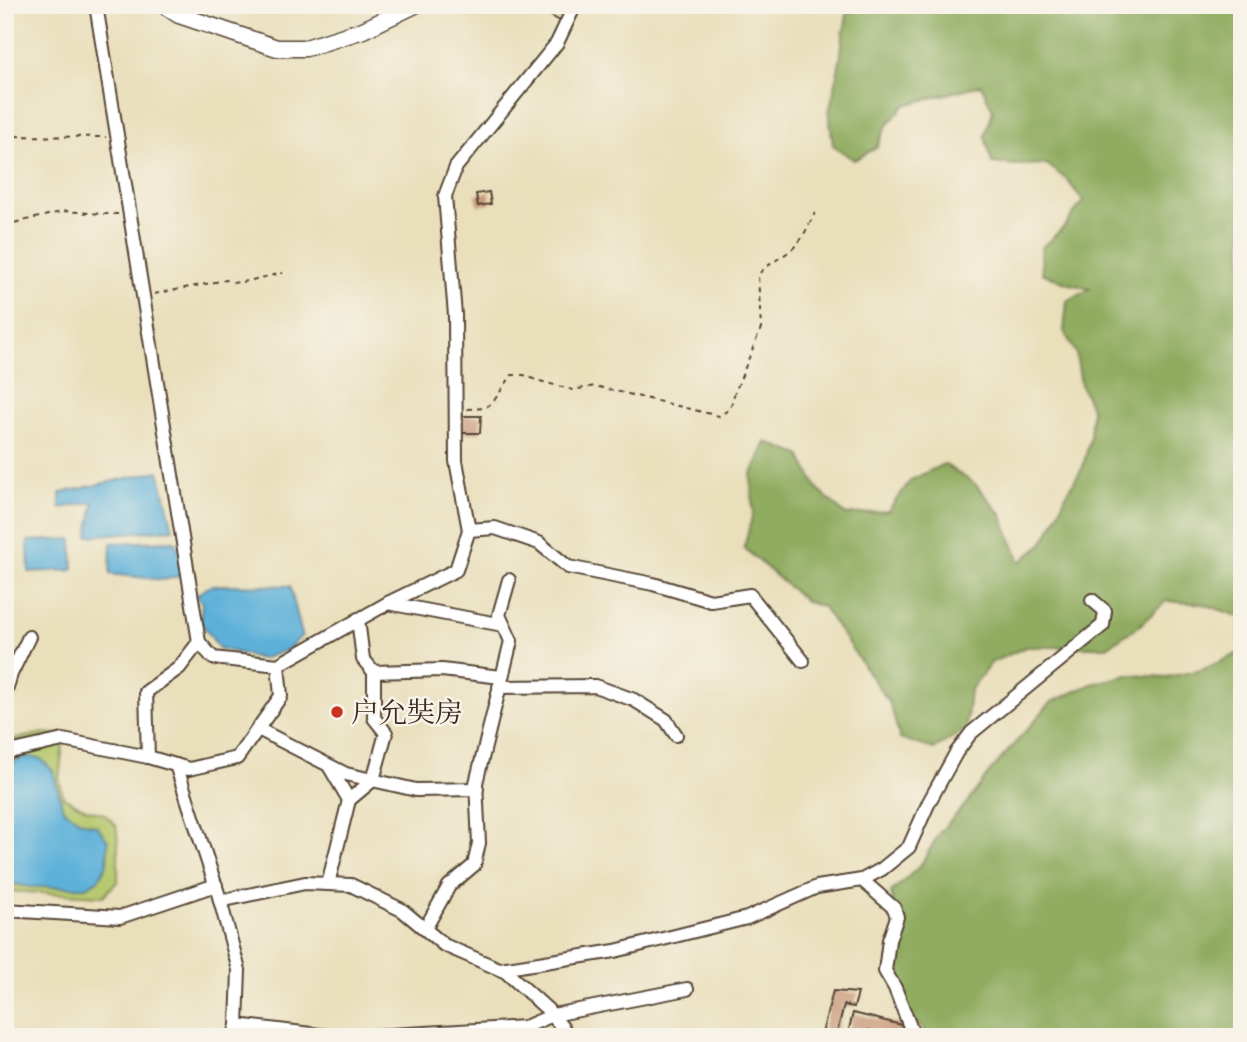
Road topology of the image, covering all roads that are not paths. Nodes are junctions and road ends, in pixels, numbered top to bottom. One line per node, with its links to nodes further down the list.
1 (96, 5): 12 (street)
2 (164, 5): 3 (street)
3 (415, 5)
4 (575, 5): 5 (street)
5 (469, 530): 8 (street); 13 (street)
6 (509, 580): 10 (street)
7 (1092, 600): 28 (street)
8 (388, 603): 9 (street); 10 (street)
9 (358, 620): 14 (street); 15 (street)
10 (503, 625): 16 (street)
11 (29, 638): 17 (street)
12 (199, 642): 14 (street); 22 (street)
13 (803, 661)
14 (278, 665): 18 (street)
15 (374, 672): 16 (street); 25 (street)
16 (500, 682): 19 (street); 26 (street)
17 (5, 695)
18 (258, 729): 23 (street); 24 (street)
19 (676, 735)
20 (5, 738): 21 (street)
21 (6, 753): 22 (street)
22 (148, 757): 23 (street)
23 (176, 765): 30 (street)
24 (329, 765): 25 (street); 27 (street)
25 (373, 780): 26 (street); 27 (street)
26 (477, 789): 33 (street)
27 (349, 800): 29 (street)
28 (862, 880): 34 (street); 42 (street)
29 (328, 884): 31 (street); 33 (street)
30 (216, 885): 31 (street); 32 (street)
31 (220, 901): 37 (street)
32 (5, 911)
33 (425, 929): 34 (street)
34 (500, 969): 36 (street)
35 (687, 989): 36 (street)
36 (552, 1015): 38 (street); 41 (street)
37 (235, 1031): 39 (street)
38 (401, 1036): 40 (street)
39 (336, 1037)
40 (357, 1037)
41 (570, 1037)
42 (914, 1037)

